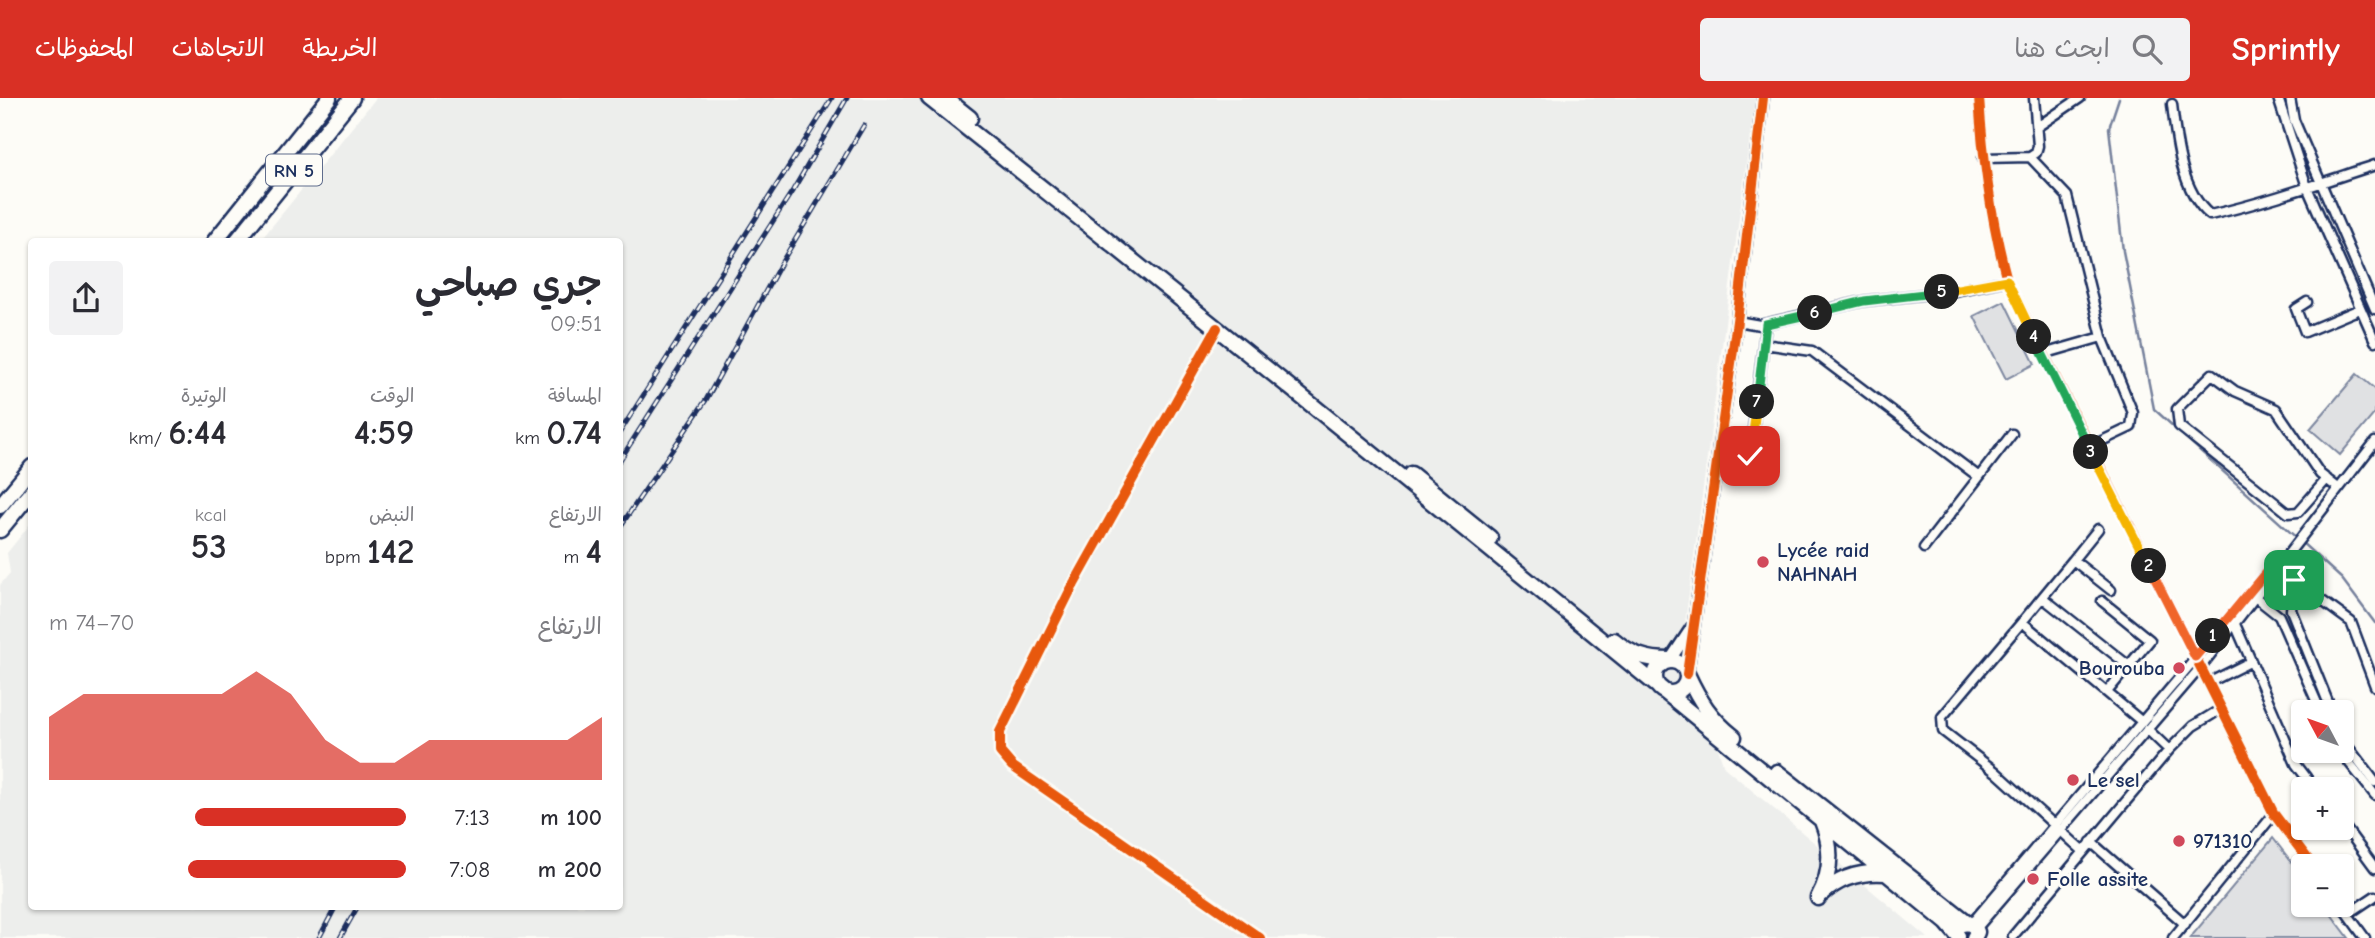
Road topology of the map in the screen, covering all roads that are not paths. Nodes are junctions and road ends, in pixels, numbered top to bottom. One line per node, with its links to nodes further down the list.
1 (329, 98): 18 (highway, RN 5)
2 (352, 98): 19 (highway, RN 5)
3 (929, 98): 26 (highway)
4 (945, 98): 55 (highway)
5 (1763, 98): 24 (street)
6 (1979, 98): 14 (street)
7 (2034, 98): 12 (street)
8 (2080, 98): 12 (street)
9 (2278, 98): 17 (street)
10 (2290, 98): 16 (street)
11 (2172, 104): 17 (street)
12 (2037, 127): 13 (street)
13 (2030, 157): 14 (street); 27 (street)
14 (1983, 158): 20 (street)
15 (2375, 165): 16 (street)
16 (2320, 182): 17 (street); 23 (street)
17 (2307, 187): 22 (street)
18 (217, 238)
19 (239, 238)
20 (2007, 280): 25 (street); 30 (street)
21 (2307, 302): 22 (street)
22 (2360, 309): 28 (street)
23 (2375, 309)
24 (1737, 321): 25 (street); 51 (street)
25 (1766, 324): 29 (street)
26 (1217, 328): 62 (highway); 92 (street)
27 (2102, 337): 30 (street); 33 (street)
28 (2375, 341)
29 (1764, 344): 34 (street); 36 (street)
30 (2042, 354): 33 (street)
31 (2012, 434): 36 (street)
32 (2375, 442): 38 (street)
33 (2089, 447): 54 (street)
34 (1750, 456)
35 (28, 472): 40 (highway)
36 (1979, 477): 43 (street)
37 (2327, 479): 37 (street); 38 (street)
38 (2338, 488): 45 (street)
39 (28, 496): 42 (highway)
40 (0, 506)
41 (2098, 529): 44 (street)
42 (0, 530)
43 (1924, 548)
44 (2073, 560): 47 (street); 49 (street)
45 (2278, 565): 46 (street); 48 (street); 54 (street)
46 (2294, 580): 61 (street); 65 (street)
47 (2111, 590)
48 (2255, 597): 53 (street); 64 (street)
49 (2043, 598): 52 (street); 57 (street)
50 (2102, 601): 57 (street)
51 (1695, 620): 55 (street); 59 (street)
52 (2022, 622): 63 (street); 77 (street)
53 (2235, 624): 56 (street); 58 (street)
54 (2195, 657): 58 (street); 67 (street)
55 (1670, 660): 59 (highway); 62 (highway)
56 (2250, 662): 60 (street); 72 (street)
57 (2129, 666): 63 (street)
58 (2200, 668): 60 (street); 68 (street)
59 (1687, 674): 62 (highway); 89 (highway)
60 (2208, 683): 66 (street)
61 (2375, 685)
62 (1661, 690): 76 (highway)
63 (2107, 692): 67 (street)
64 (2316, 700)
65 (2327, 700)
66 (2221, 709): 69 (street); 75 (street)
67 (2141, 720): 77 (street)
68 (2147, 729): 69 (street); 78 (street)
69 (2169, 750): 80 (street)
70 (2354, 755): 73 (street)
71 (2350, 763): 74 (street)
72 (2306, 777)
73 (2375, 782)
74 (2375, 795)
75 (2274, 814): 82 (street); 88 (street)
76 (1822, 820): 84 (highway); 84 (highway)
77 (2054, 823): 78 (street); 89 (street)
78 (2059, 832): 81 (street); 89 (street)
79 (2354, 839): 83 (street)
80 (2091, 842): 81 (street); 88 (street)
81 (2083, 851): 90 (street)
82 (2304, 854)
83 (2375, 868)
84 (1886, 873): 91 (highway)
85 (2375, 896): 86 (street)
86 (2354, 910)
87 (2350, 917): 94 (street)
88 (2185, 924): 93 (street)
89 (1975, 931): 91 (highway)
90 (2013, 936)
91 (1959, 937)
92 (1260, 938)
93 (2173, 938)
94 (2365, 938)

